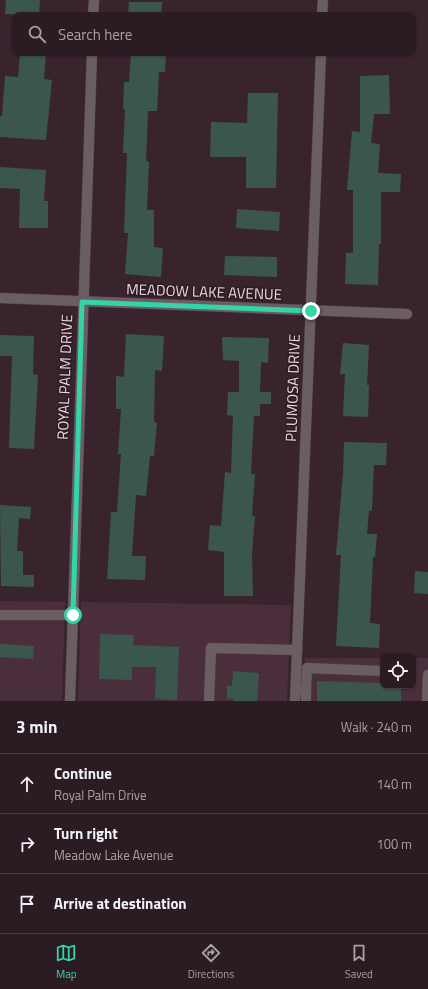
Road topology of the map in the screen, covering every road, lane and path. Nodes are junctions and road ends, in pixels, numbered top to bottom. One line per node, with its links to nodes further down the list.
1 (94, 0): 3 (street)
2 (322, 0): 4 (street)
3 (93, 12)
4 (322, 12)
5 (92, 56): 8 (street, ROYAL PALM DRIVE)
6 (321, 56): 9 (street, PLUMOSA DRIVE)
7 (0, 298): 8 (street, MEADOW LAKE AVENUE)
8 (82, 302): 9 (street, MEADOW LAKE AVENUE); 12 (street, ROYAL PALM DRIVE)
9 (311, 311): 10 (street, MEADOW LAKE AVENUE); 13 (street, PLUMOSA DRIVE)
10 (407, 314)
11 (0, 615): 12 (street)
12 (73, 615): 18 (street, ROYAL PALM DRIVE)
13 (297, 650): 16 (street, PLUMOSA DRIVE); 19 (street)
14 (380, 671): 17 (street)
15 (428, 675): 22 (street)
16 (296, 689): 17 (street); 20 (street, PLUMOSA DRIVE)
17 (306, 690): 21 (street)
18 (70, 701)
19 (209, 701)
20 (295, 701)
21 (306, 701)
22 (427, 701)

